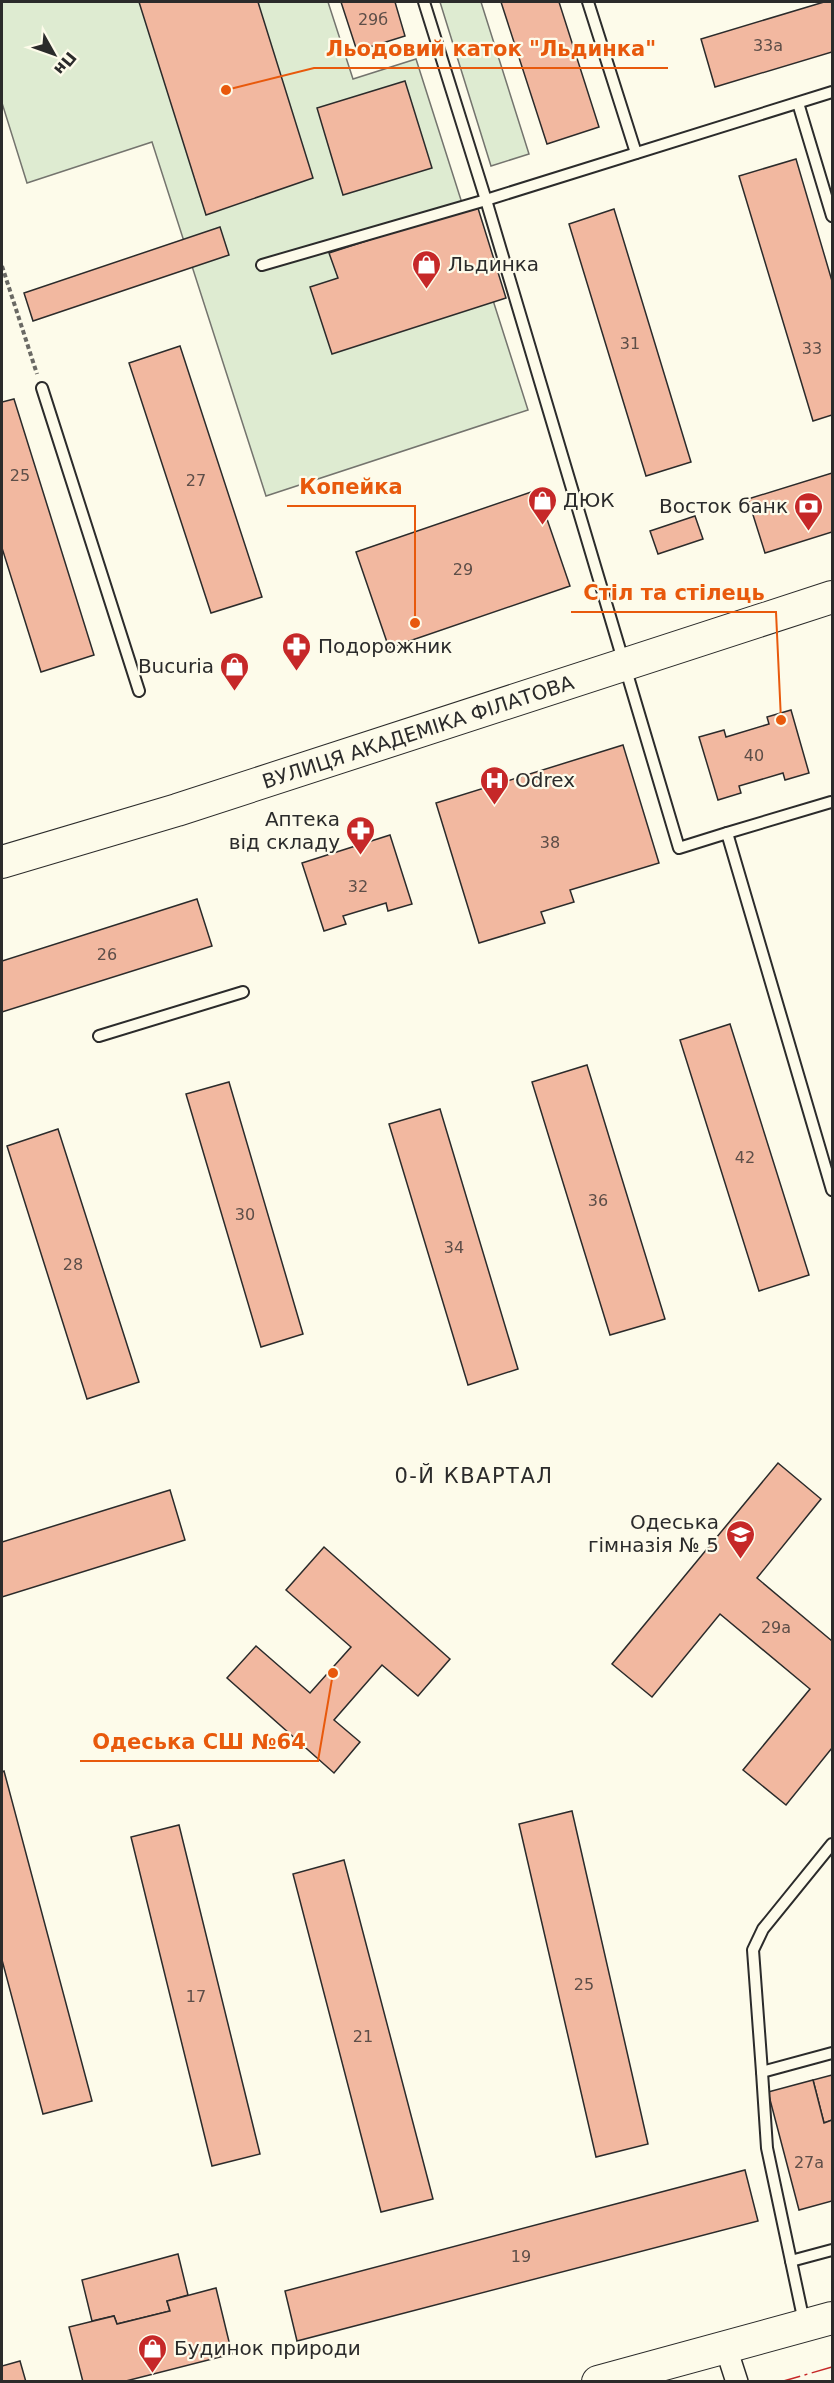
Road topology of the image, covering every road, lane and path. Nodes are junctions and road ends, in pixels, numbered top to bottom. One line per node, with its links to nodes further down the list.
1 (424, 2): 6 (lane)
2 (588, 2): 5 (lane)
3 (832, 92): 4 (lane)
4 (798, 103): 5 (lane); 7 (lane)
5 (636, 153): 6 (lane)
6 (486, 200): 8 (lane); 12 (lane)
7 (832, 216)
8 (262, 265)
9 (2, 266): 10 (path)
10 (42, 388): 13 (lane)
11 (832, 597): 12 (main road, ВУЛИЦЯ АКАДЕМІКА ФІЛАТОВА)
12 (625, 663): 15 (lane); 16 (main road, ВУЛИЦЯ АКАДЕМІКА ФІЛАТОВА)
13 (139, 691)
14 (831, 802): 15 (lane)
15 (727, 833): 19 (lane)
16 (2, 862)
17 (243, 992): 18 (lane)
18 (99, 1036)
19 (832, 1190)
20 (832, 1844): 21 (lane)
21 (818, 1864): 22 (lane); 24 (lane)
22 (832, 1865)
23 (832, 2053): 24 (lane)
24 (762, 2072): 26 (lane)
25 (832, 2250): 26 (lane)
26 (791, 2261): 27 (lane)
27 (819, 2322): 28 (main road)
28 (726, 2348): 29 (main road); 30 (street)
29 (598, 2382)
30 (737, 2382)

